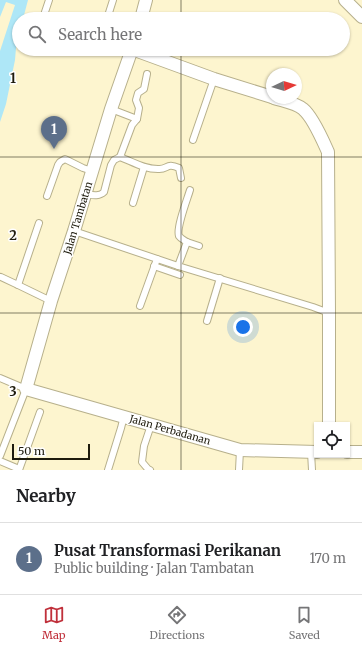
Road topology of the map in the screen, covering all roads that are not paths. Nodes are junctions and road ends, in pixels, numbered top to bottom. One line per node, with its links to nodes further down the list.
1 (49, 0): 5 (lane)
2 (113, 0): 6 (lane)
3 (146, 0): 7 (street)
4 (350, 3): 8 (street)
5 (45, 12)
6 (109, 12)
7 (143, 12)
8 (362, 17)
9 (129, 56): 15 (street, Jalan Tambatan)
10 (150, 56): 12 (street)
11 (146, 74): 16 (lane)
12 (214, 79): 13 (street); 17 (lane)
13 (266, 96)
14 (292, 104): 39 (street)
15 (111, 109): 16 (lane); 20 (street, Jalan Tambatan)
16 (138, 119): 18 (lane)
17 (193, 140)
18 (120, 157): 19 (lane); 23 (lane)
19 (144, 168): 21 (lane); 25 (lane)
20 (92, 171): 23 (street, Jalan Tambatan); 24 (lane)
21 (181, 178)
22 (190, 190): 28 (lane)
23 (85, 194): 27 (street, Jalan Tambatan)
24 (47, 196)
25 (133, 203)
26 (38, 223): 36 (lane)
27 (74, 231): 30 (lane); 37 (street, Jalan Tambatan)
28 (186, 242): 29 (lane); 32 (lane)
29 (199, 246)
30 (157, 259): 31 (lane); 32 (lane)
31 (154, 266): 33 (lane); 38 (lane)
32 (178, 266): 35 (lane)
33 (180, 275)
34 (1, 277): 36 (lane)
35 (220, 278): 39 (lane); 40 (lane)
36 (18, 284): 37 (lane)
37 (51, 301): 42 (street, Jalan Tambatan)
38 (140, 306)
39 (329, 313): 45 (street)
40 (207, 321)
41 (0, 378): 42 (lane)
42 (26, 388): 44 (street, Jalan Perbadanan); 47 (lane)
43 (40, 412): 54 (lane)
44 (124, 416): 46 (street, Jalan Perbadanan); 55 (lane)
45 (329, 422)
46 (151, 425): 48 (street, Jalan Perbadanan); 56 (lane)
47 (3, 438): 52 (lane)
48 (240, 450): 49 (street, Jalan Perbadanan); 57 (lane)
49 (314, 452): 58 (lane)
50 (350, 452): 51 (street)
51 (362, 452)
52 (0, 456)
53 (0, 461): 54 (lane)
54 (19, 470)
55 (108, 470)
56 (150, 470)
57 (239, 470)
58 (312, 470)

